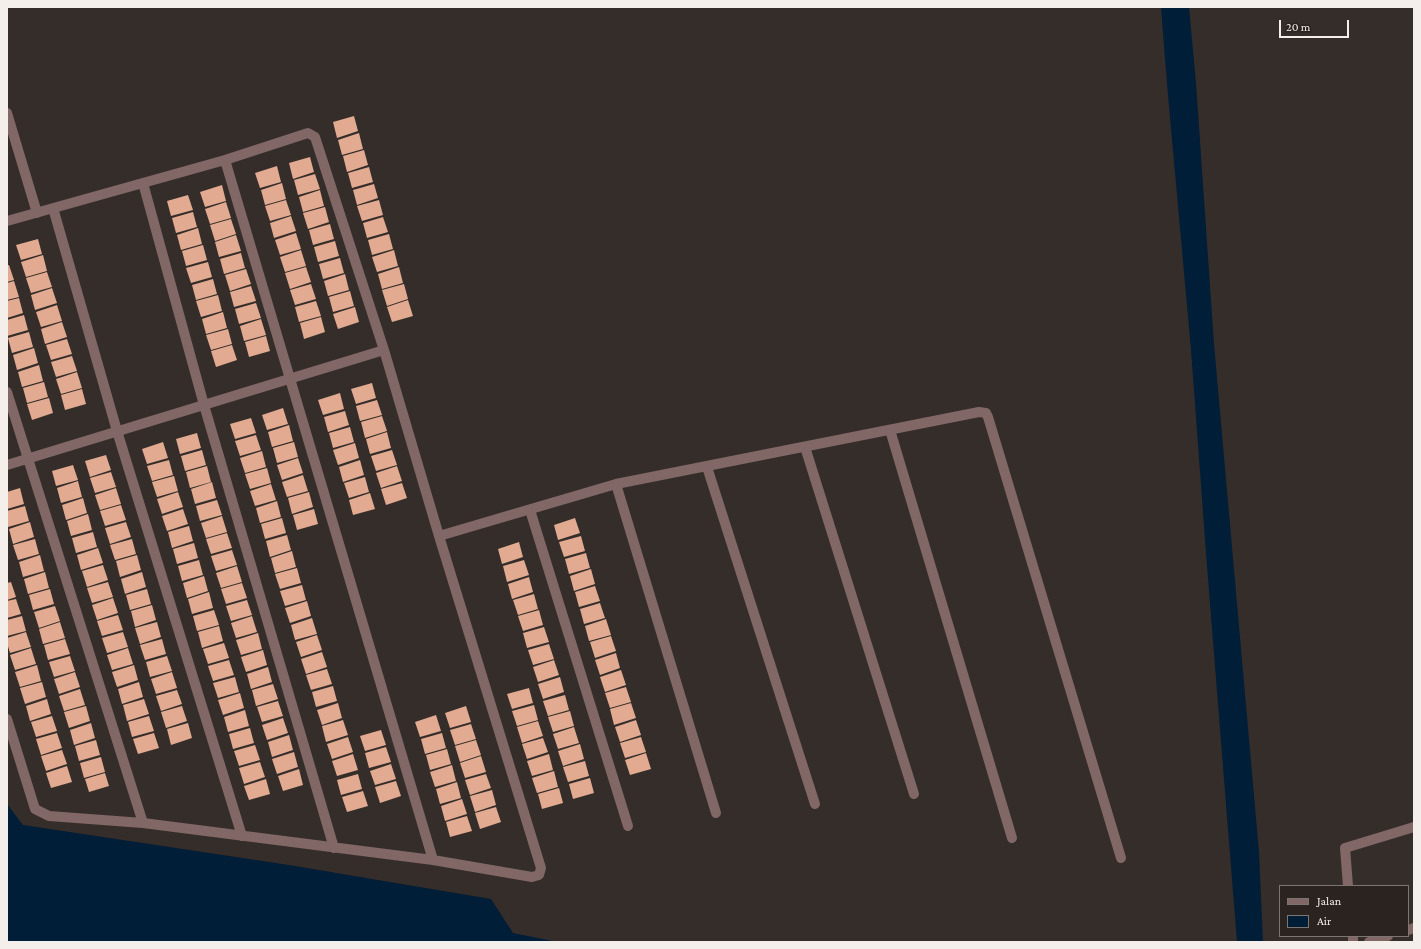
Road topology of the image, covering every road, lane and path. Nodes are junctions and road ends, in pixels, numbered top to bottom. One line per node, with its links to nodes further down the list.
1 (7, 113): 5 (street)
2 (226, 160): 3 (street); 7 (street); 8 (street)
3 (143, 183): 4 (street); 10 (street)
4 (53, 208): 5 (street); 12 (street)
5 (37, 213): 6 (street)
6 (7, 221)
7 (384, 350): 8 (street); 19 (street)
8 (290, 379): 10 (street); 31 (street)
9 (7, 392): 14 (street)
10 (204, 405): 12 (street); 29 (street)
11 (890, 430): 13 (street); 28 (street); 30 (street)
12 (117, 431): 14 (street); 27 (street)
13 (805, 447): 16 (street); 21 (street)
14 (28, 458): 15 (street); 24 (street)
15 (7, 465)
16 (707, 467): 17 (street); 22 (street)
17 (616, 484): 18 (street); 23 (street)
18 (530, 510): 19 (street); 25 (street)
19 (439, 536): 31 (street)
20 (7, 719): 24 (street)
21 (914, 794)
22 (815, 804)
23 (716, 813)
24 (143, 823): 27 (street)
25 (628, 826)
26 (1414, 827): 32 (street)
27 (242, 836): 29 (street)
28 (1012, 838)
29 (334, 848): 31 (street)
30 (1121, 858)
31 (433, 860)
32 (1348, 885)
33 (1385, 937): 34 (street)
34 (1368, 942)

